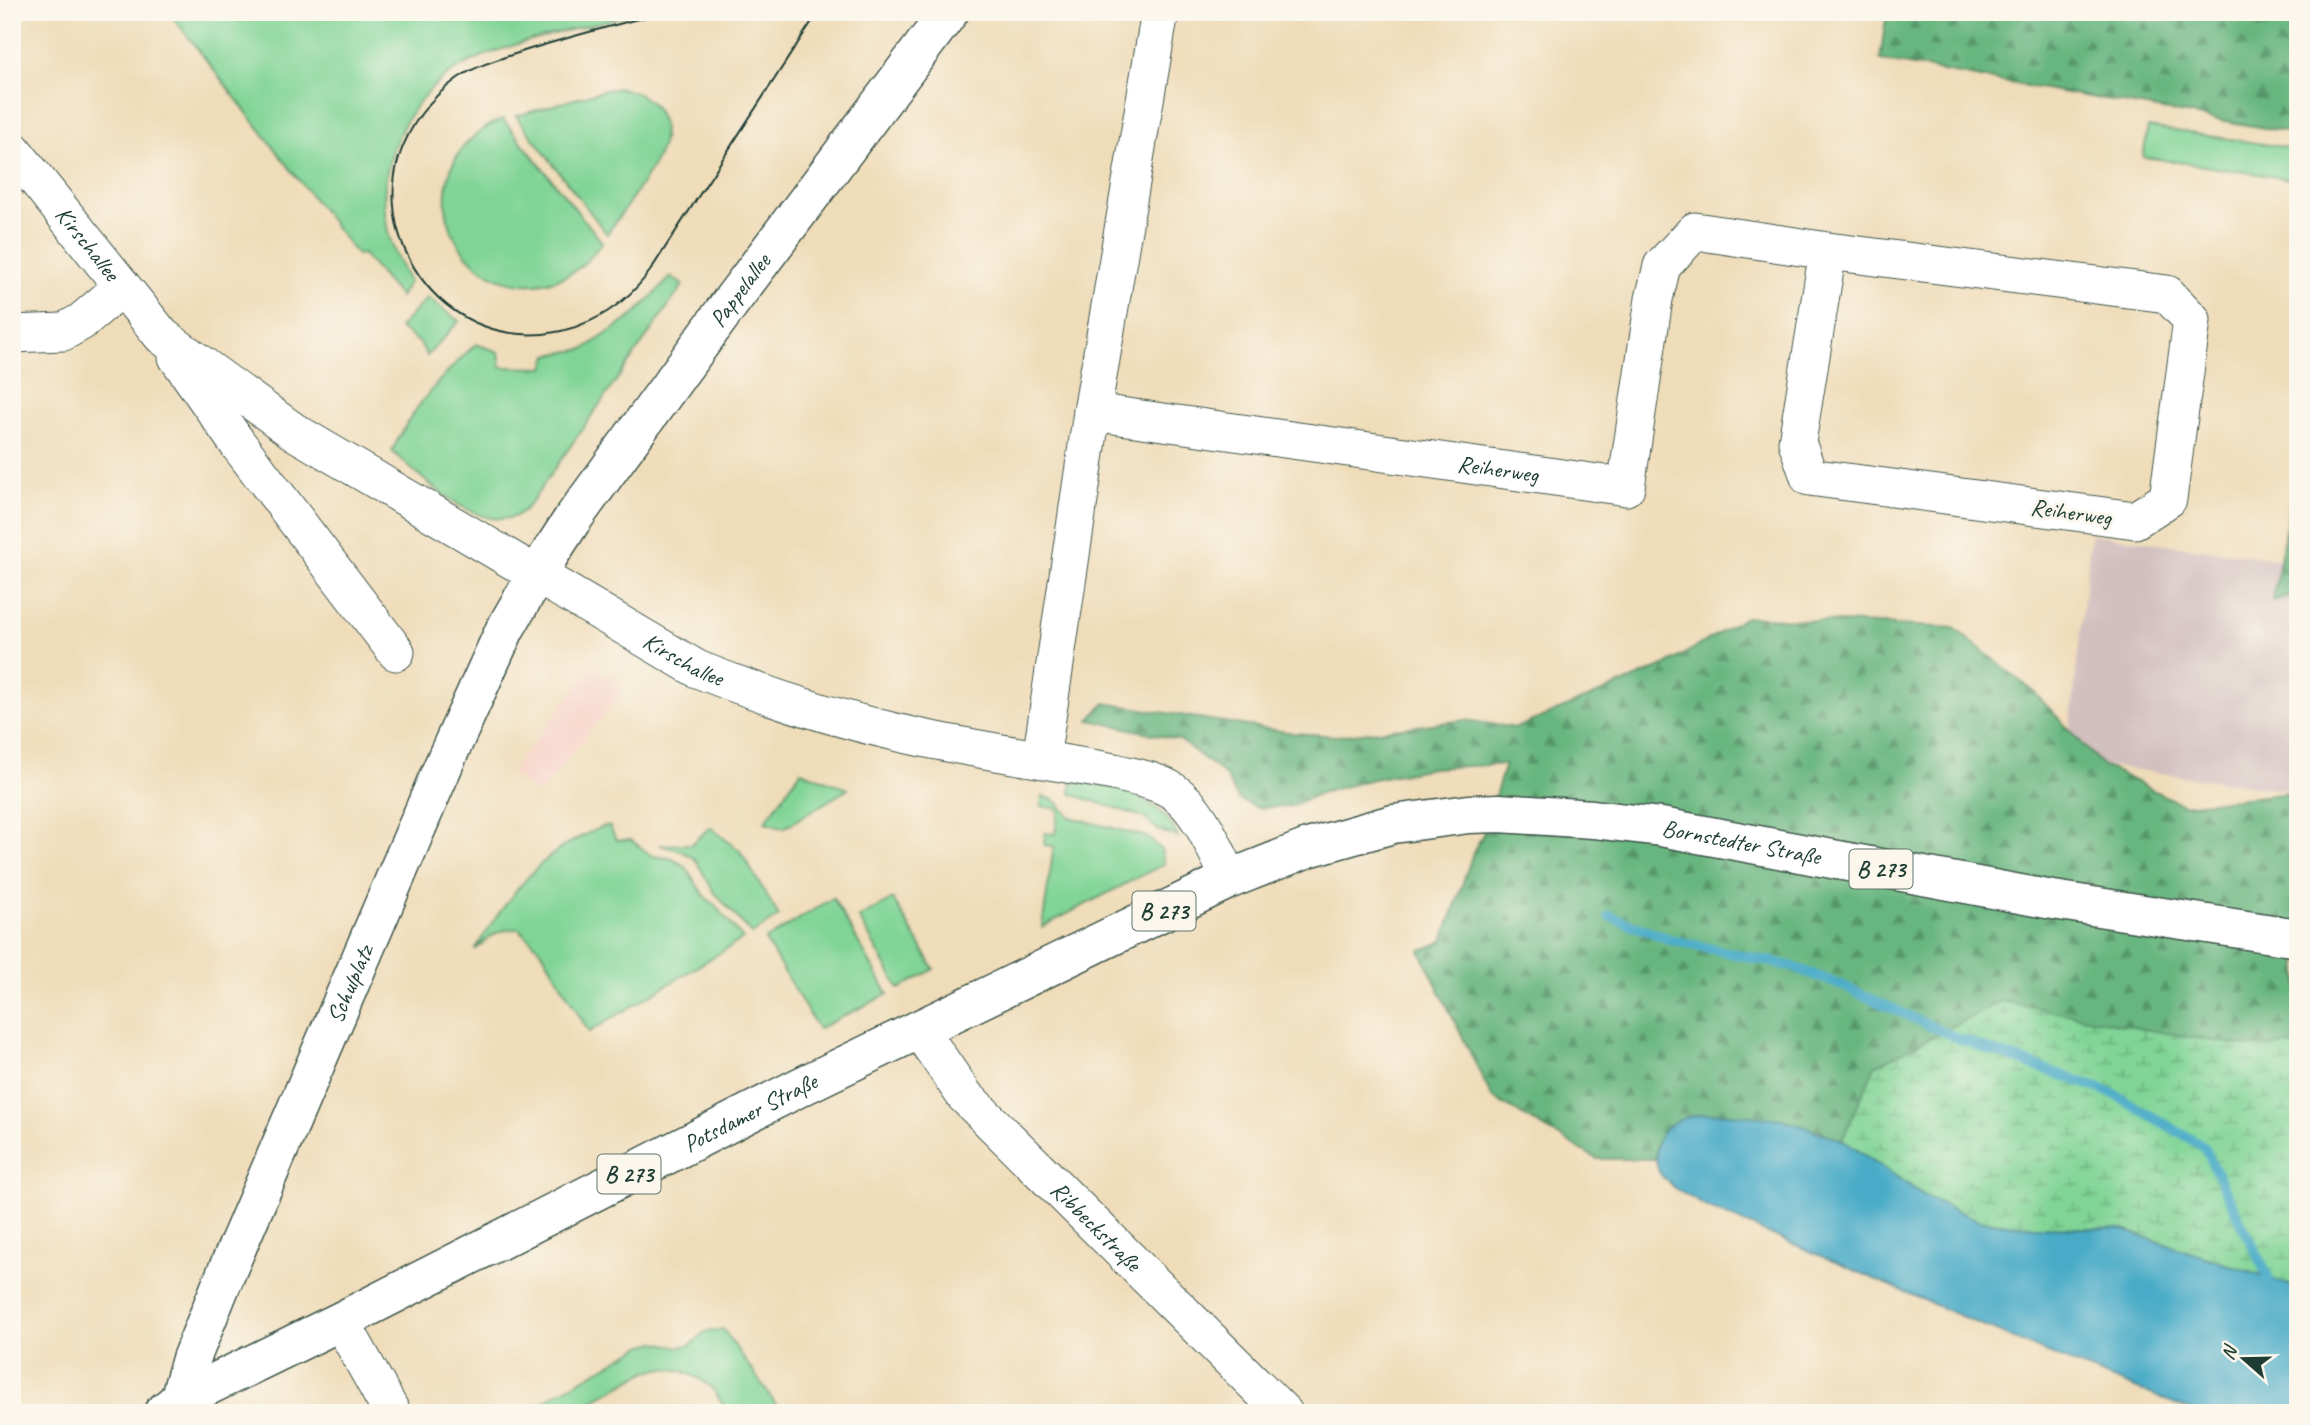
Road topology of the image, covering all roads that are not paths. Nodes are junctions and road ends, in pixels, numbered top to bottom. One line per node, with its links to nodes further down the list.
1 (949, 12): 9 (main road, Pappelallee)
2 (1160, 12): 8 (street)
3 (12, 149): 5 (street, Kirschallee)
4 (1828, 251): 4 (street, Reiherweg); 8 (street, Reiherweg)
5 (122, 287): 6 (street); 7 (street, Kirschallee)
6 (12, 334)
7 (162, 336): 9 (street, Kirschallee); 10 (street, Kirschallee)
8 (1092, 412): 11 (street)
9 (537, 575): 11 (street, Kirschallee); 16 (main road, Schulplatz)
10 (397, 652)
11 (1041, 759): 12 (street, Kirschallee)
12 (1230, 879): 13 (main road, Bornstedter Straße / B 273); 14 (main road, Potsdamer Straße / B 273)
13 (2298, 938)
14 (919, 1029): 15 (main road, Potsdamer Straße / B 273); 18 (street, Ribbeckstraße)
15 (341, 1321): 16 (main road, Potsdamer Straße / B 273); 17 (street)
16 (171, 1406)
17 (392, 1413)
18 (1284, 1413)

